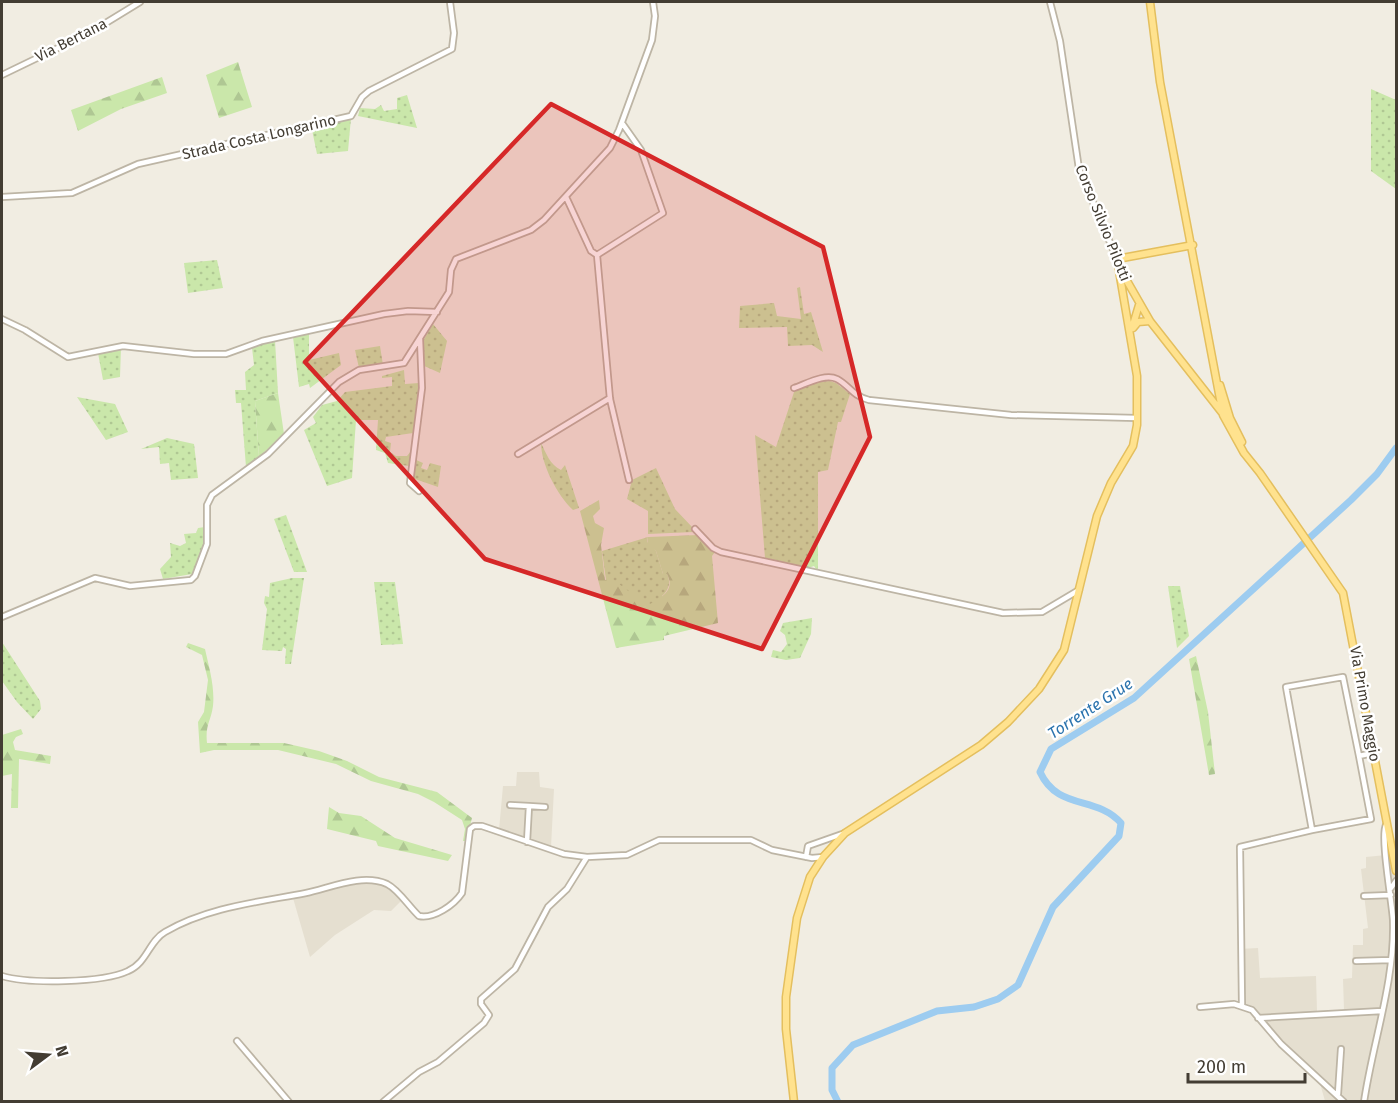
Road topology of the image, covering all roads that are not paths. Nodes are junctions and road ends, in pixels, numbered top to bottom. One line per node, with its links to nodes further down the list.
1 (140, 2): 6 (street, Via Bertana)
2 (450, 2): 8 (street, Strada Costa Longarino)
3 (653, 2): 7 (street)
4 (1050, 2): 12 (street, Corso Silvio Pilotti)
5 (1150, 2): 10 (main road)
6 (2, 75)
7 (622, 123): 9 (street); 11 (street)
8 (2, 197)
9 (566, 197): 11 (street); 15 (street)
10 (1192, 245): 12 (main road); 20 (main road)
11 (597, 255): 24 (street)
12 (1117, 260): 13 (main road, Corso Silvio Pilotti); 14 (main road)
13 (1138, 304): 14 (main road); 17 (main road, Corso Silvio Pilotti); 18 (main road)
14 (1127, 310): 18 (main road)
15 (437, 312): 16 (street); 19 (street)
16 (2, 319)
17 (1150, 321): 18 (main road); 23 (main road, Corso Silvio Pilotti)
18 (1131, 331): 27 (main road)
19 (420, 339): 30 (street); 33 (street)
20 (1211, 349): 21 (main road); 26 (main road)
21 (1217, 386): 23 (main road); 25 (main road)
22 (794, 388): 27 (street)
23 (1203, 390): 25 (main road, Corso Silvio Pilotti); 26 (main road, Corso Silvio Pilotti)
24 (610, 398): 28 (street); 29 (street)
25 (1221, 402): 26 (main road, Corso Silvio Pilotti)
26 (1227, 416): 34 (main road, Via Primo Maggio)
27 (1137, 417): 32 (main road)
28 (518, 454)
29 (629, 480)
30 (419, 491)
31 (695, 529): 32 (street)
32 (1079, 590): 43 (main road)
33 (2, 617)
34 (1373, 753): 35 (street); 39 (main road, Via Primo Maggio)
35 (1359, 756): 40 (street); 42 (street)
36 (510, 806): 37 (street)
37 (529, 806): 38 (street); 44 (street)
38 (545, 807)
39 (1385, 816): 40 (street); 41 (main road, Via Primo Maggio)
40 (1371, 819): 42 (street)
41 (1386, 825): 48 (main road, Via Primo Maggio); 50 (street)
42 (1312, 830): 57 (street)
43 (845, 833): 46 (street); 47 (main road)
44 (527, 842): 45 (street); 56 (street)
45 (587, 857): 46 (street); 65 (street)
46 (806, 857): 47 (street)
47 (823, 857): 66 (main road)
48 (1396, 871)
49 (1396, 881): 50 (street)
50 (1391, 888): 51 (street)
51 (1391, 895): 52 (street); 53 (street)
52 (1364, 896)
53 (1394, 952): 54 (street)
54 (1391, 960): 55 (street); 59 (street)
55 (1356, 961)
56 (2, 976)
57 (1242, 1005): 58 (street); 60 (street)
58 (1200, 1007)
59 (1382, 1011): 60 (street); 68 (street)
60 (1258, 1018): 63 (street)
61 (237, 1041): 64 (street)
62 (1341, 1049): 63 (street)
63 (1338, 1094): 67 (street)
64 (289, 1101)
65 (383, 1101)
66 (794, 1101)
67 (1344, 1101)
68 (1364, 1101)

